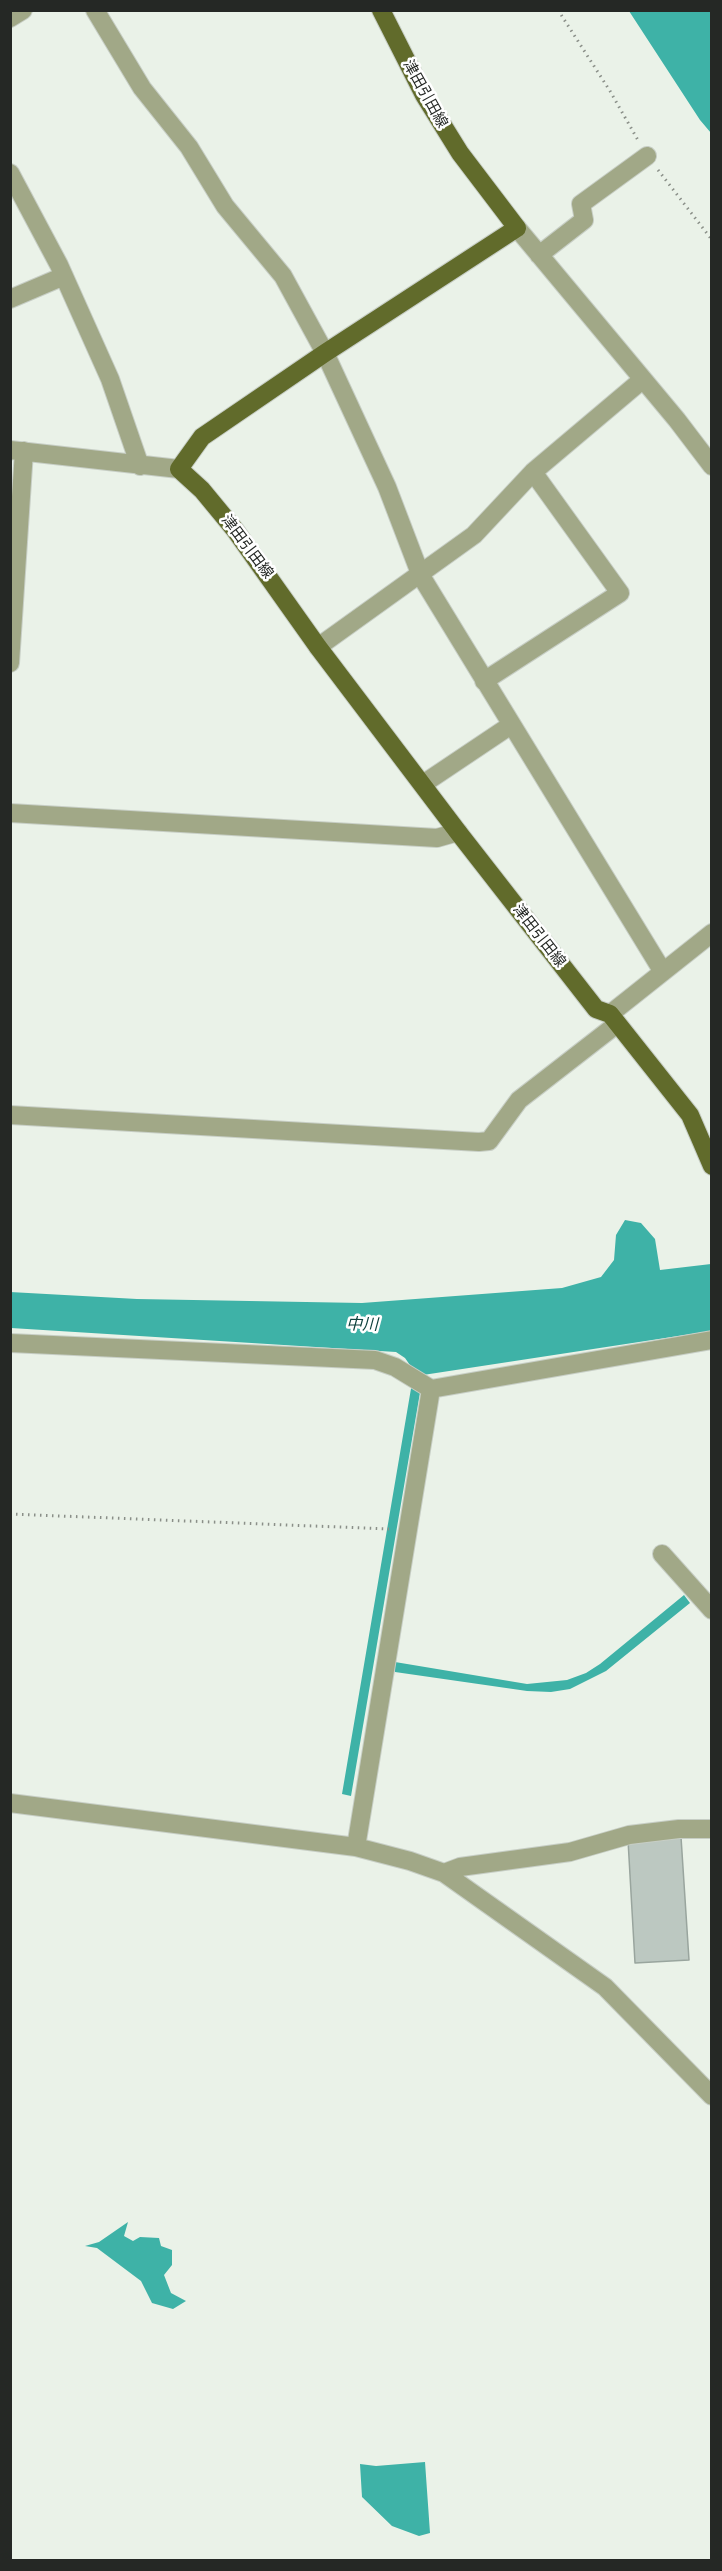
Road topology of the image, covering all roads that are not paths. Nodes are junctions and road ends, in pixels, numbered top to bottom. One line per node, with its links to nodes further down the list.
1 (23, 10): 4 (street)
2 (95, 10): 11 (street)
3 (381, 10): 7 (main road, 津田引田線)
4 (10, 18)
5 (647, 156): 8 (street)
6 (10, 173): 9 (street)
7 (517, 228): 8 (street); 11 (main road)
8 (539, 255): 12 (street)
9 (64, 276): 10 (street); 14 (street)
10 (10, 298)
11 (325, 353): 16 (main road); 18 (street)
12 (642, 381): 15 (street); 17 (street)
13 (17, 450): 14 (street); 20 (street)
14 (141, 465): 16 (street)
15 (711, 466)
16 (179, 469): 19 (main road, 津田引田線)
17 (533, 472): 18 (street); 21 (street)
18 (421, 576): 19 (street); 21 (street)
19 (318, 647): 23 (main road, 津田引田線)
20 (10, 663)
21 (484, 681): 22 (street)
22 (511, 725): 23 (street); 27 (street)
23 (423, 784): 25 (main road, 津田引田線)
24 (10, 813): 25 (street)
25 (458, 832): 28 (main road, 津田引田線)
26 (711, 933): 27 (street)
27 (663, 972): 28 (street)
28 (614, 1019): 29 (street); 30 (main road, 津田引田線)
29 (10, 1115)
30 (711, 1166)
31 (711, 1340): 33 (street)
32 (10, 1343): 33 (street)
33 (431, 1389): 38 (street)
34 (662, 1554): 35 (street)
35 (711, 1610)
36 (10, 1803): 38 (street)
37 (711, 1829): 39 (street)
38 (357, 1847): 39 (street)
39 (444, 1874): 40 (street)
40 (711, 2096)

